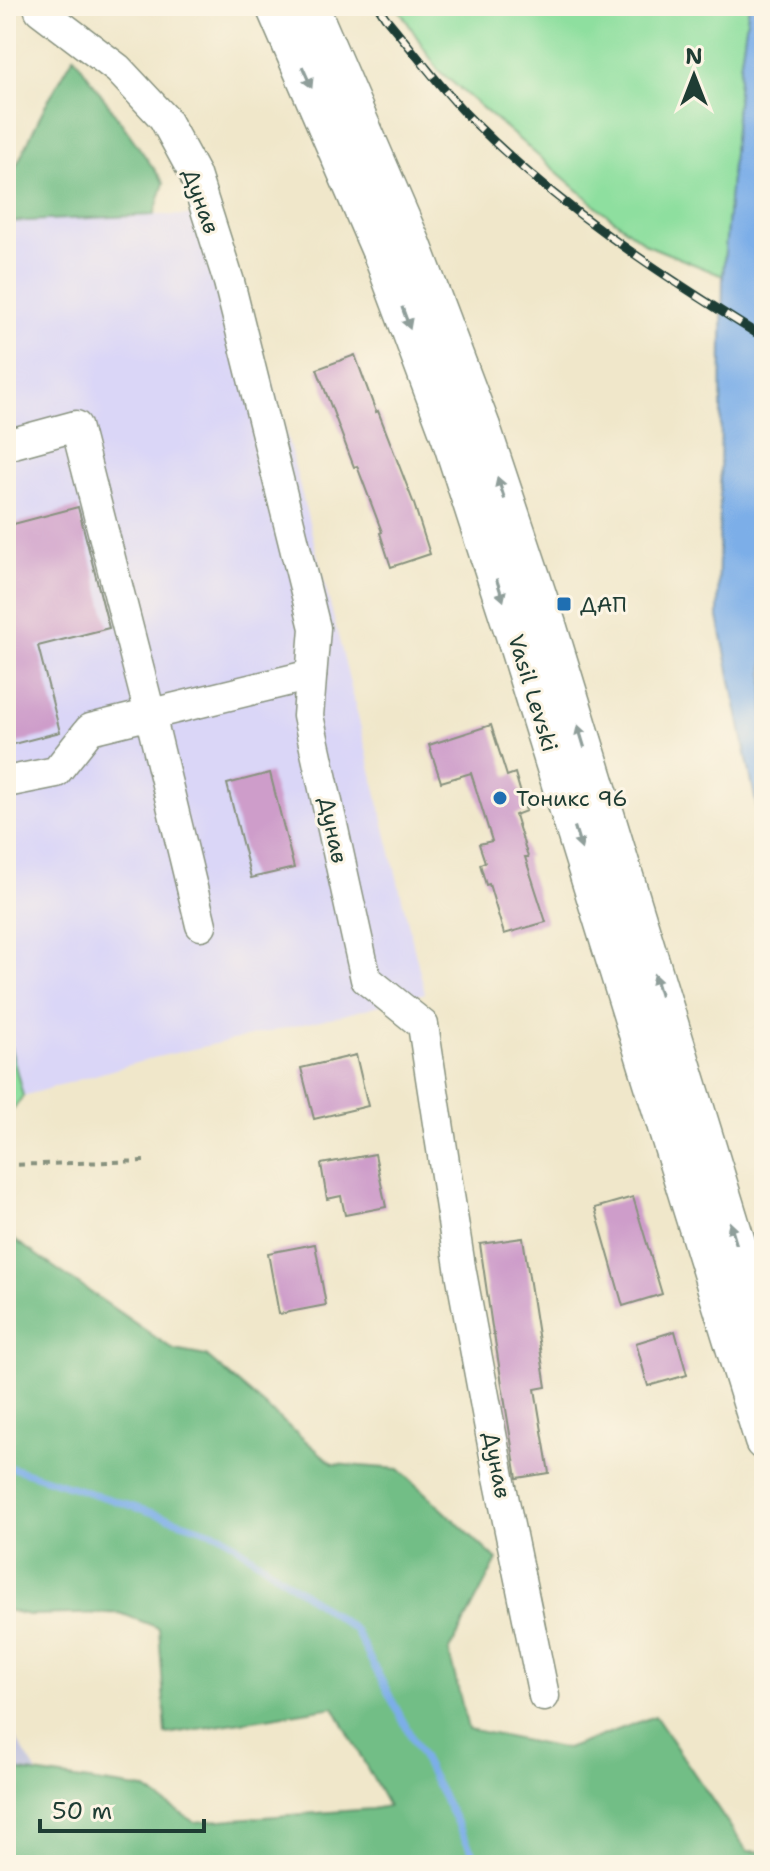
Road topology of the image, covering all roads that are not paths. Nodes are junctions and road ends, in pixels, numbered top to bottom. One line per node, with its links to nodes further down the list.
1 (39, 6): 5 (street, Дунав)
2 (275, 6): 10 (main road, Vasil Levski, one-way to 10)
3 (309, 6): 9 (main road, Vasil Levski, one-way to 3)
4 (6, 445): 6 (street)
5 (311, 675): 6 (street); 11 (street, Дунав)
6 (150, 714): 7 (street); 8 (street)
7 (6, 782)
8 (201, 925)
9 (764, 1334)
10 (764, 1441)
11 (544, 1696)

